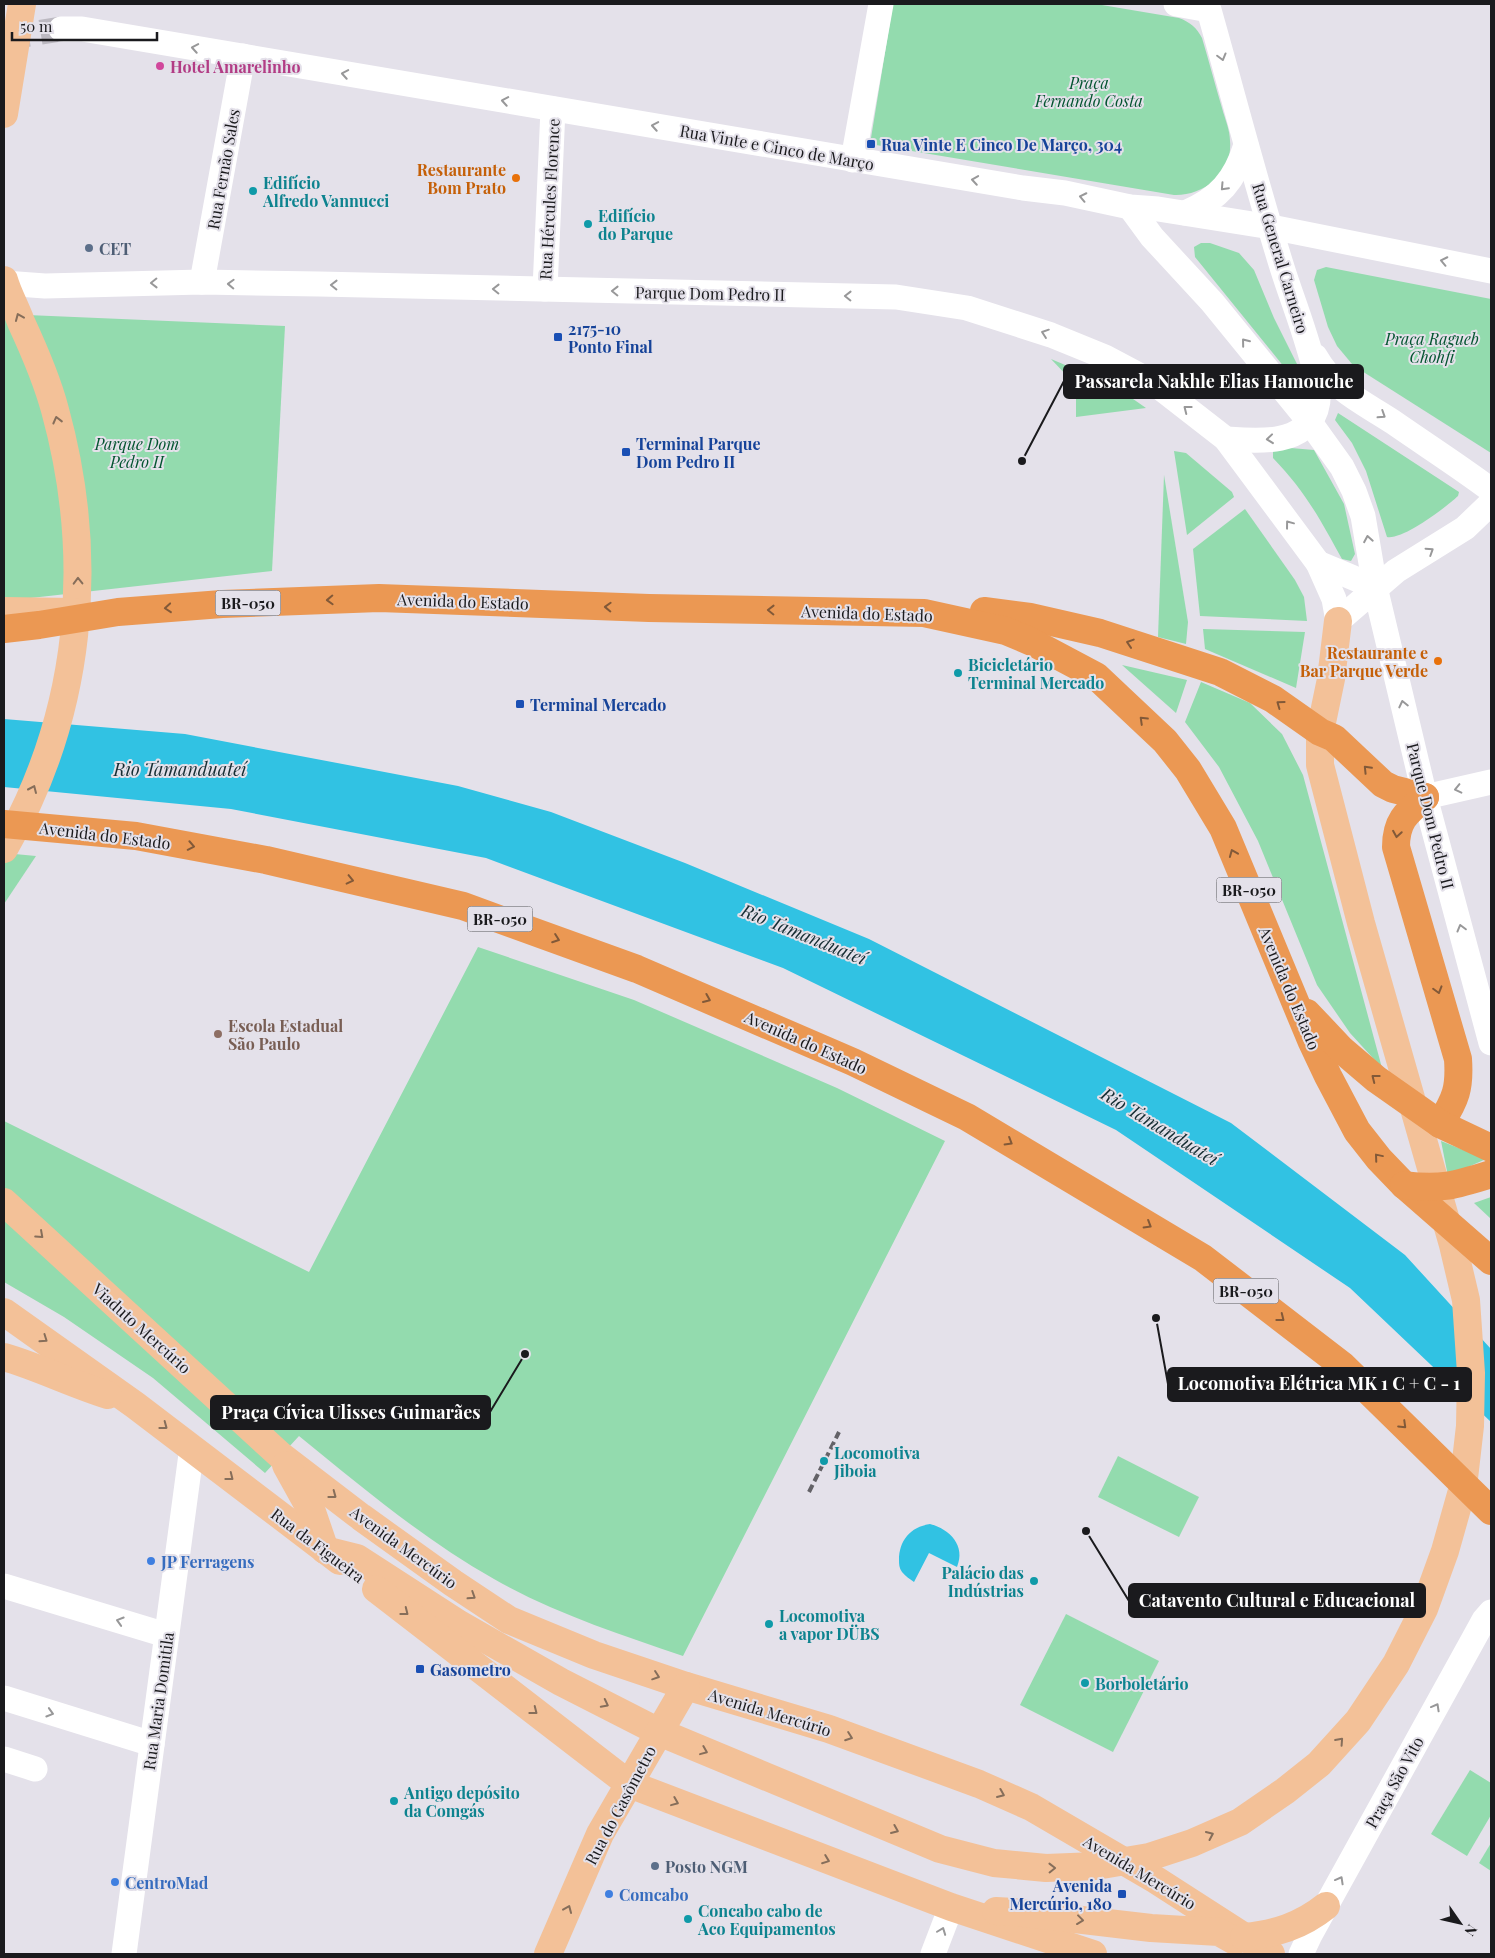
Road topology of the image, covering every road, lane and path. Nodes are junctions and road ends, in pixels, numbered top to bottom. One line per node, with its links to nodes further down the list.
1 (22, 4): 7 (main road)
2 (881, 4): 9 (street)
3 (1176, 4): 8 (street, Rua General Carneiro, one-way to 8)
4 (61, 29): 5 (street, Rua Vinte e Cinco de Março, one-way to 4)
5 (243, 56): 6 (street, Rua Vinte e Cinco de Março, one-way to 5); 15 (street, Rua Fernão Sales)
6 (553, 110): 9 (street, Rua Vinte e Cinco de Março, one-way to 6); 16 (street, Rua Hércules Florence)
7 (4, 114)
8 (1246, 146): 11 (street, one-way to 11); 12 (street, Rua General Carneiro)
9 (854, 160): 10 (street, Rua Vinte e Cinco de Março, one-way to 9)
10 (1130, 207): 11 (street, Rua Vinte e Cinco de Março); 18 (street, one-way to 10)
11 (1185, 213): 12 (street, Rua Vinte e Cinco de Março)
12 (1271, 227): 13 (street, Rua Vinte e Cinco de Março, one-way to 12); 17 (street, Rua General Carneiro)
13 (1491, 271)
14 (4, 282): 15 (street, Parque Dom Pedro II, one-way to 14); 33 (main road, one-way to 14)
15 (202, 282): 16 (street, Parque Dom Pedro II, one-way to 15)
16 (545, 290): 19 (street, Parque Dom Pedro II, one-way to 16)
17 (1310, 348): 18 (street, Rua General Carneiro); 20 (street, one-way to 20)
18 (1309, 421): 19 (street, Rua General Carneiro, one-way to 19); 23 (street, Parque Dom Pedro II, one-way to 18)
19 (1226, 439): 22 (street, Parque Dom Pedro II, one-way to 19)
20 (1491, 490)
21 (1491, 503): 23 (street, one-way to 21)
22 (1318, 563): 23 (street); 27 (street, Parque Dom Pedro II)
23 (1375, 587): 27 (street); 31 (street, Parque Dom Pedro II, one-way to 23)
24 (4, 611): 25 (main road, Avenida do Estado)
25 (118, 612): 26 (highway, Avenida do Estado / BR-050, one-way to 25); 28 (highway, Avenida do Estado / BR-050)
26 (924, 613): 29 (highway, one-way to 26); 34 (highway, Avenida do Estado / BR-050, one-way to 26)
27 (1338, 621): 29 (main road)
28 (4, 629)
29 (1320, 732): 31 (highway, one-way to 29); 56 (main road, one-way to 29)
30 (1491, 782): 31 (street, one-way to 31)
31 (1425, 797): 35 (street, Parque Dom Pedro II, one-way to 31); 36 (highway, one-way to 36)
32 (4, 824): 47 (highway, Avenida do Estado / BR-050, one-way to 47)
33 (4, 849)
34 (1293, 998): 36 (highway, one-way to 34); 39 (highway, Avenida do Estado / BR-050, one-way to 34)
35 (1491, 1043)
36 (1440, 1124): 37 (highway)
37 (1491, 1148)
38 (1491, 1174): 39 (highway)
39 (1404, 1185): 41 (highway, Avenida do Estado / BR-050)
40 (4, 1202): 46 (main road, Viaduto Mercúrio, one-way to 46)
41 (1491, 1260)
42 (4, 1312): 44 (main road, Rua da Figueira, one-way to 44)
43 (4, 1357): 44 (main road)
44 (135, 1405): 45 (main road, Rua da Figueira, one-way to 45)
45 (192, 1447): 48 (main road, Rua da Figueira, one-way to 48); 52 (street, Rua Maria Domitila)
46 (280, 1455): 48 (main road); 53 (main road, Avenida Mercúrio, one-way to 53)
47 (1491, 1511)
48 (325, 1550): 51 (main road); 60 (main road, Rua da Figueira, one-way to 60)
49 (4, 1586): 52 (street, one-way to 49)
50 (1491, 1612): 61 (street, Praça São Vito, one-way to 50)
51 (459, 1624): 53 (main road); 56 (main road, one-way to 56)
52 (166, 1635): 57 (street, Rua Maria Domitila)
53 (594, 1655): 54 (main road, Avenida Mercúrio, one-way to 54)
54 (686, 1686): 56 (main road, Rua do Gasômetro); 63 (main road, Avenida Mercúrio, one-way to 63)
55 (4, 1698): 57 (street, one-way to 57)
56 (659, 1732): 60 (main road, Rua do Gasômetro)
57 (152, 1744): 64 (street, Rua Maria Domitila)
58 (4, 1759): 59 (street)
59 (35, 1769)
60 (629, 1784): 62 (main road, one-way to 62); 65 (main road, Rua do Gasômetro, one-way to 60)
61 (1326, 1906): 63 (main road); 68 (street, Praça São Vito)
62 (957, 1909): 63 (main road, one-way to 63); 66 (street, one-way to 62); 67 (main road)
63 (1259, 1947)
64 (124, 1954)
65 (548, 1954)
66 (933, 1954)
67 (1093, 1954)
68 (1301, 1954)

